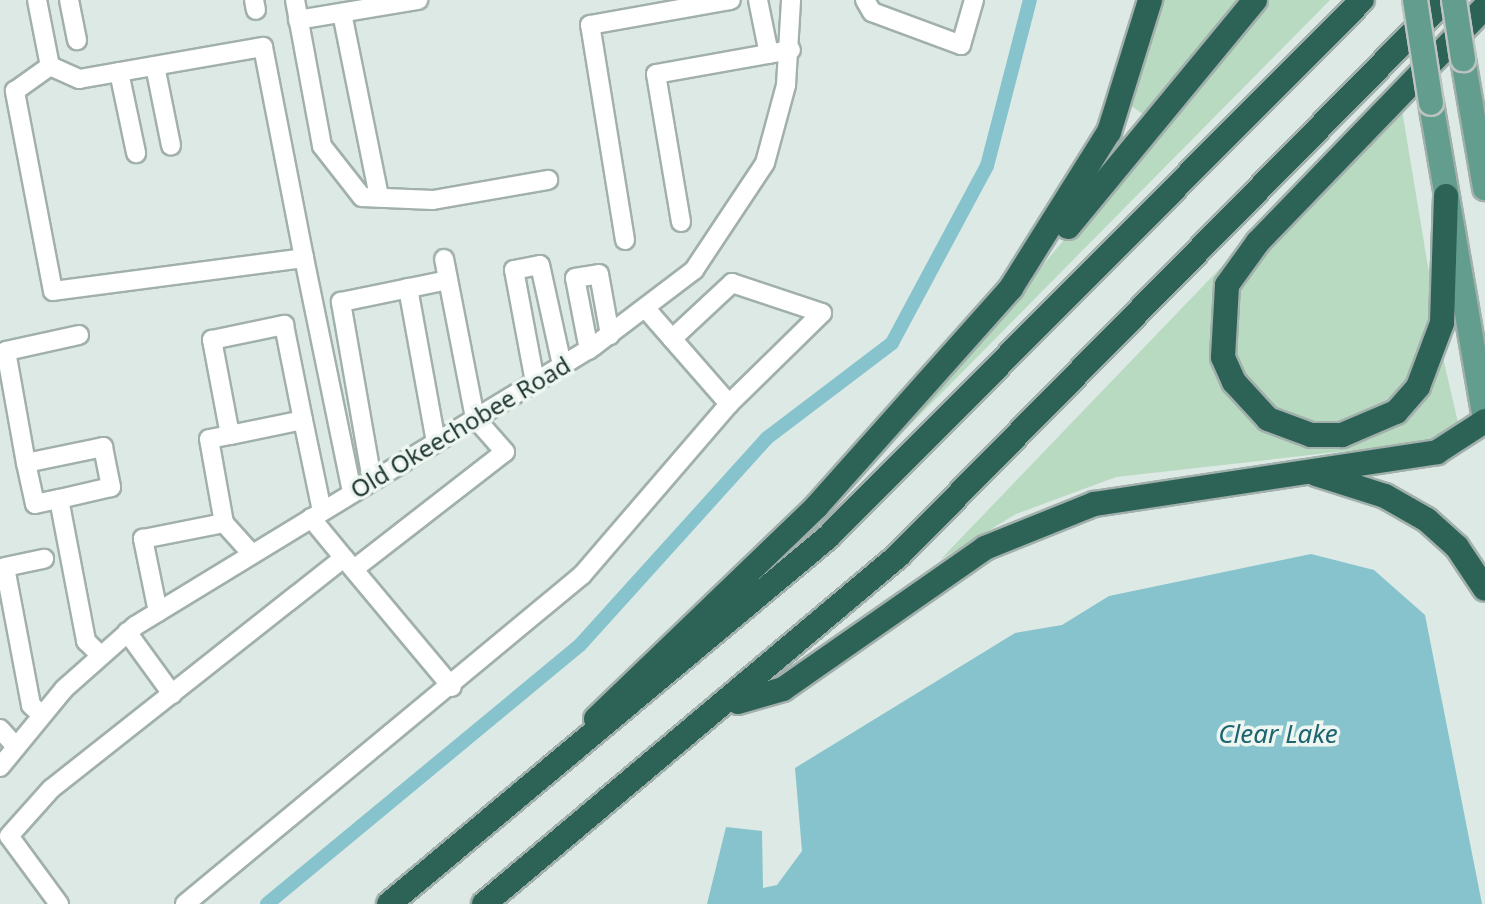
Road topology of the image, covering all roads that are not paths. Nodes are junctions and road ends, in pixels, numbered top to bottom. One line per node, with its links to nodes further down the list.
1 (37, 0): 22 (street)
2 (69, 0): 19 (street)
3 (295, 0): 18 (street)
4 (418, 0): 17 (street)
5 (731, 0): 32 (street)
6 (758, 0): 21 (street)
7 (792, 0): 20 (street, Old Okeechobee Road)
8 (865, 0): 9 (street)
9 (974, 0)
10 (1150, 0): 37 (highway)
11 (1255, 0): 37 (highway)
12 (1362, 0): 72 (highway)
13 (1415, 0): 29 (main road, bridge)
14 (1445, 0): 67 (highway)
15 (1454, 0): 28 (main road, bridge)
16 (1485, 7): 29 (highway)
17 (342, 13): 18 (street); 30 (street)
18 (298, 20): 30 (street)
19 (77, 40)
20 (791, 50): 21 (street); 38 (street, Old Okeechobee Road)
21 (769, 54): 31 (street)
22 (50, 66): 24 (street); 33 (street)
23 (155, 66): 24 (street); 25 (street); 33 (street)
24 (119, 72): 26 (street)
25 (171, 145)
26 (136, 153)
27 (548, 180): 30 (street)
28 (1485, 188)
29 (1446, 196): 48 (main road)
30 (379, 197)
31 (681, 222)
32 (625, 240)
33 (304, 258): 54 (street)
34 (444, 259): 35 (street)
35 (448, 280): 36 (street); 46 (street)
36 (408, 288): 50 (street); 53 (street)
37 (1011, 288): 72 (highway)
38 (647, 310): 40 (street, Old Okeechobee Road); 41 (street)
39 (79, 335): 51 (street)
40 (610, 335): 42 (street, Old Okeechobee Road); 42 (street)
41 (672, 339): 45 (street); 45 (street)
42 (589, 350): 43 (street, Old Okeechobee Road)
43 (562, 365): 44 (street, Old Okeechobee Road); 44 (street)
44 (535, 382): 46 (street, Old Okeechobee Road)
45 (729, 404): 65 (street)
46 (475, 418): 50 (street, Old Okeechobee Road); 60 (street)
47 (303, 420): 49 (street); 49 (street); 56 (street)
48 (1485, 420): 52 (highway)
49 (230, 435): 57 (street)
50 (436, 442): 53 (street, Old Okeechobee Road)
51 (26, 463): 55 (street); 55 (street)
52 (1313, 473): 61 (highway); 67 (highway)
53 (372, 480): 54 (street, Old Okeechobee Road)
54 (352, 492): 56 (street, Old Okeechobee Road)
55 (59, 499): 64 (street)
56 (316, 514): 58 (street, Old Okeechobee Road); 60 (street)
57 (224, 523): 58 (street); 62 (street)
58 (252, 554): 62 (street, Old Okeechobee Road)
59 (44, 559): 68 (street)
60 (349, 563): 65 (street); 66 (street)
61 (1485, 589)
62 (158, 612): 63 (street, Old Okeechobee Road)
63 (127, 632): 64 (street, Old Okeechobee Road); 66 (street)
64 (99, 654): 68 (street, Old Okeechobee Road)
65 (452, 687): 74 (street)
66 (172, 694): 73 (street)
67 (728, 705): 76 (highway)
68 (42, 715): 70 (street, Old Okeechobee Road)
69 (0, 729): 70 (street)
70 (16, 747): 71 (street, Old Okeechobee Road)
71 (0, 767)
72 (523, 795): 75 (highway)
73 (59, 904)
74 (185, 904)
75 (389, 904)
76 (484, 904)

